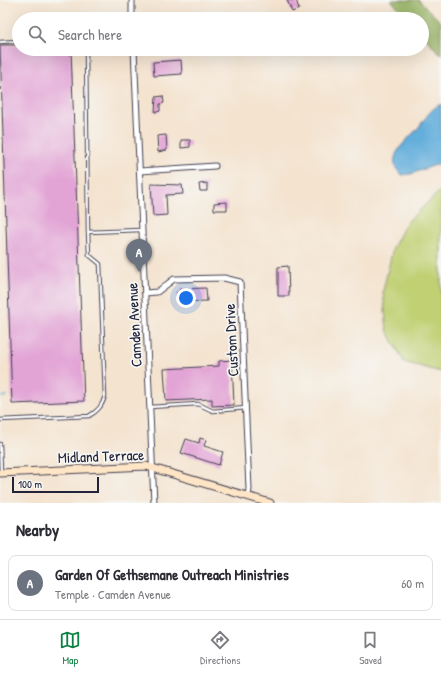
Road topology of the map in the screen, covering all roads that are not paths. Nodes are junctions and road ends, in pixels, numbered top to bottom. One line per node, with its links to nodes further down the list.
1 (132, 0): 2 (street)
2 (132, 12)
3 (12, 41): 4 (lane)
4 (0, 42)
5 (86, 56): 10 (lane)
6 (134, 56): 8 (street, Camden Avenue)
7 (216, 166): 8 (street)
8 (140, 171): 9 (street, Camden Avenue)
9 (141, 230): 10 (lane); 11 (street, Camden Avenue)
10 (88, 232): 14 (lane)
11 (145, 293): 12 (street, Camden Avenue); 13 (street, Custom Drive)
12 (150, 407): 13 (lane); 16 (street, Camden Avenue)
13 (246, 408): 18 (street, Custom Drive)
14 (0, 420)
15 (0, 444): 17 (lane)
16 (153, 467): 17 (street, Midland Terrace); 18 (street, Midland Terrace); 19 (street, Camden Avenue)
17 (1, 473)
18 (248, 496): 20 (street, Midland Terrace)
19 (154, 503)
20 (270, 503)

